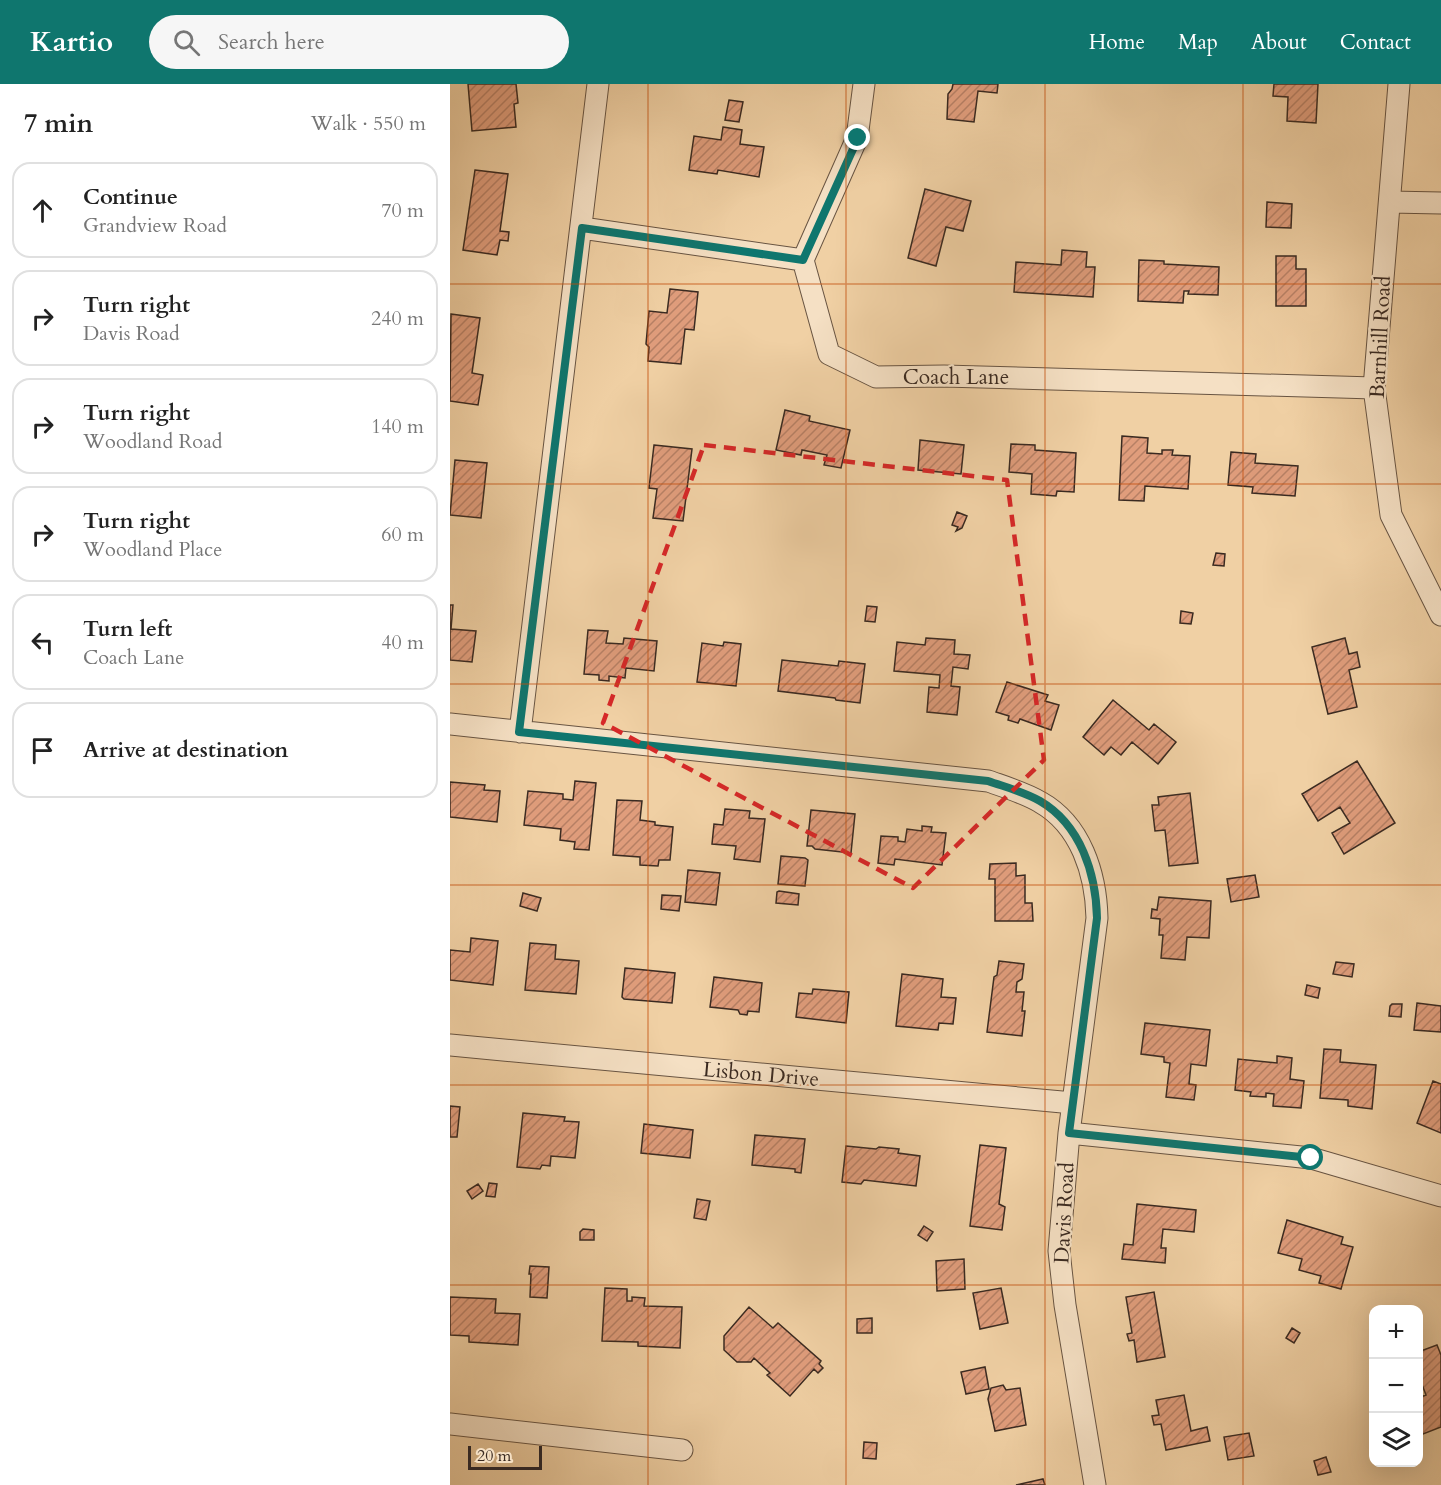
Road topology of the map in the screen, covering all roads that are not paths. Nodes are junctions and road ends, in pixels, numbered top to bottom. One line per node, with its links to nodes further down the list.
1 (598, 84): 6 (street)
2 (864, 84): 7 (street)
3 (1399, 84): 4 (street, Barnhill Road)
4 (1389, 202): 5 (street); 8 (street, Barnhill Road)
5 (1441, 203)
6 (582, 228): 7 (street); 11 (street)
7 (803, 260): 8 (street, Coach Lane)
8 (1374, 388): 9 (street, Barnhill Road)
9 (1441, 615)
10 (450, 724): 11 (street, Davis Road)
11 (519, 732): 13 (street, Davis Road)
12 (450, 1045): 13 (street, Lisbon Drive)
13 (1073, 1103): 14 (street, Davis Road)
14 (1069, 1133): 15 (street); 18 (street, Davis Road)
15 (1441, 1196)
16 (450, 1424): 17 (street)
17 (682, 1450)
18 (1095, 1485)

